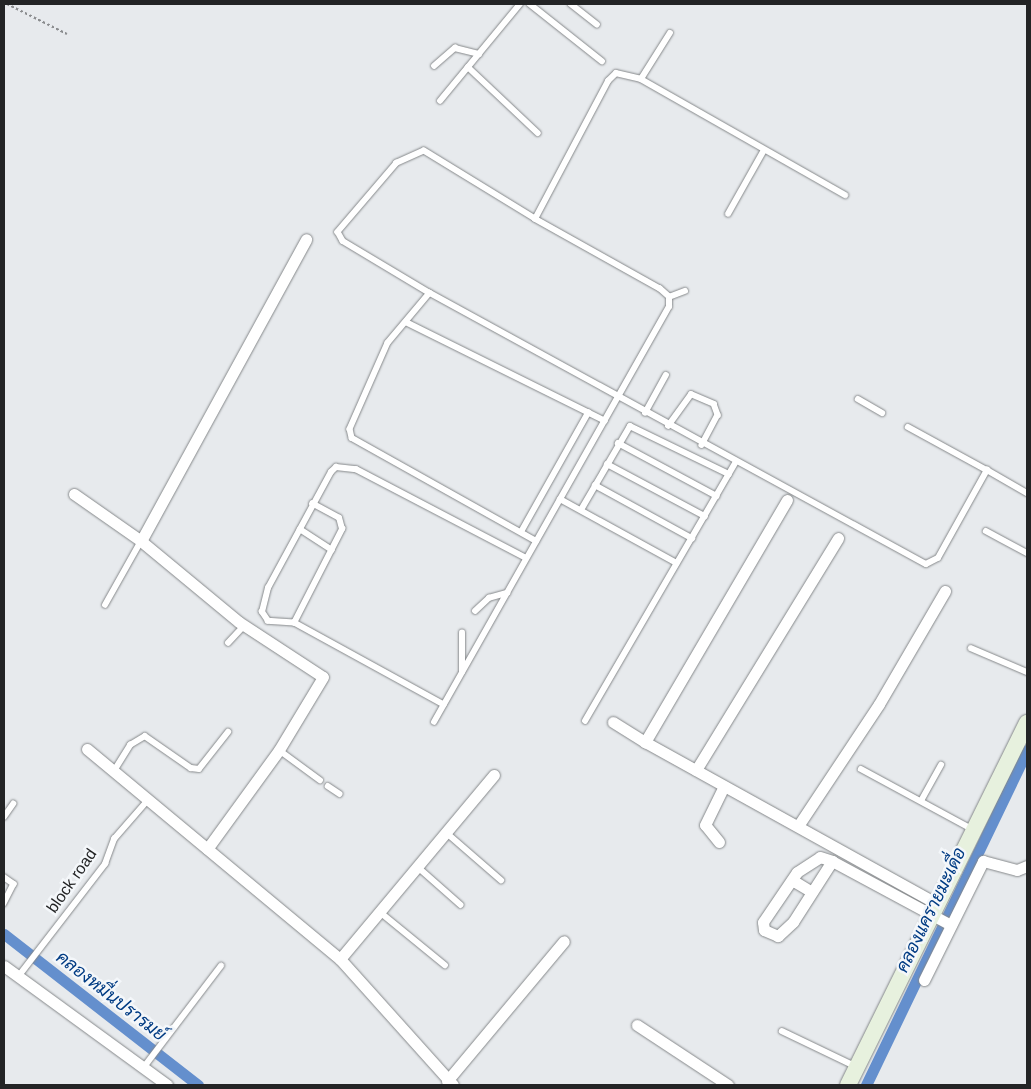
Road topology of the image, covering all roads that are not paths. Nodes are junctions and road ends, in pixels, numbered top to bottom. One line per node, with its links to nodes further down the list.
1 (520, 4): 6 (lane)
2 (530, 4): 7 (lane)
3 (571, 4): 4 (lane)
4 (597, 24)
5 (670, 33): 10 (lane)
6 (479, 54): 8 (lane); 9 (lane)
7 (602, 61)
8 (434, 66)
9 (468, 67): 11 (lane); 12 (lane)
10 (641, 79): 13 (lane); 16 (lane)
11 (440, 101)
12 (538, 133)
13 (764, 150): 14 (lane); 15 (lane)
14 (845, 195)
15 (728, 214)
16 (535, 219): 19 (lane); 20 (lane)
17 (306, 239): 51 (street)
18 (685, 291): 20 (lane)
19 (430, 293): 21 (lane); 23 (lane)
20 (669, 297): 23 (lane)
21 (406, 322): 25 (lane); 48 (lane)
22 (666, 375): 26 (lane)
23 (618, 398): 26 (lane); 28 (lane)
24 (858, 399): 27 (lane)
25 (588, 412): 28 (lane); 48 (lane)
26 (646, 413): 29 (lane)
27 (882, 413)
28 (605, 421): 41 (lane)
29 (668, 426): 32 (lane); 32 (lane)
30 (908, 427): 35 (lane)
31 (618, 443): 34 (lane); 36 (lane); 40 (lane)
32 (702, 445): 33 (lane)
33 (735, 463): 35 (lane); 36 (lane)
34 (607, 464): 37 (lane); 45 (lane)
35 (987, 470): 38 (lane)
36 (729, 474): 40 (lane)
37 (595, 485): 44 (lane); 49 (lane)
38 (1027, 493)
39 (74, 494): 51 (street)
40 (717, 496): 45 (lane)
41 (560, 499): 44 (lane); 52 (lane)
42 (787, 500): 74 (street)
43 (313, 504): 46 (lane); 53 (lane); 55 (lane)
44 (581, 510): 56 (lane)
45 (705, 516): 49 (lane)
46 (300, 529): 53 (lane); 61 (lane)
47 (986, 531): 54 (lane)
48 (521, 532): 52 (lane)
49 (692, 538): 56 (lane)
50 (838, 538): 79 (street)
51 (141, 541): 59 (lane); 62 (street)
52 (536, 541): 55 (lane)
53 (332, 550): 61 (lane)
54 (1027, 553)
55 (526, 558): 58 (lane)
56 (677, 563): 69 (lane)
57 (945, 590): 90 (street)
58 (507, 593): 60 (lane); 66 (lane)
59 (105, 605)
60 (475, 611)
61 (294, 623): 68 (lane)
62 (244, 626): 64 (lane); 76 (street)
63 (462, 633): 66 (lane)
64 (228, 643)
65 (971, 648): 67 (lane)
66 (462, 672): 68 (lane)
67 (1027, 672)
68 (444, 704): 70 (lane)
69 (585, 721)
70 (434, 722)
71 (613, 722): 74 (street)
72 (1027, 723): 91 (street)
73 (228, 732): 80 (lane)
74 (645, 742): 79 (street)
75 (87, 749): 80 (street)
76 (279, 750): 82 (lane); 94 (street)
77 (941, 765): 87 (lane)
78 (861, 769): 87 (lane)
79 (696, 770): 84 (street)
80 (114, 771): 86 (street)
81 (494, 775): 92 (street)
82 (320, 780)
83 (328, 786): 85 (lane)
84 (724, 786): 90 (street); 93 (street)
85 (340, 794)
86 (148, 800): 94 (street); 111 (lane, block road)
87 (920, 801): 91 (lane)
88 (13, 804): 89 (lane)
89 (4, 818)
90 (798, 826): 105 (street)
91 (974, 830): 105 (street)
92 (447, 833): 97 (street); 99 (lane)
93 (719, 842)
94 (207, 849): 107 (street)
95 (832, 861): 100 (street); 101 (street); 105 (street)
96 (1027, 866): 105 (street)
97 (418, 867): 103 (lane); 104 (street)
98 (4, 877): 102 (lane)
99 (500, 880)
100 (792, 880): 101 (street); 101 (street)
101 (812, 892)
102 (4, 904)
103 (461, 905)
104 (380, 912): 107 (street); 108 (lane)
105 (940, 917): 112 (street); 116 (street)
106 (564, 941): 117 (street)
107 (340, 959): 117 (street)
108 (445, 965)
109 (4, 966): 111 (street)
110 (221, 966): 115 (lane)
111 (21, 973): 115 (street)
112 (924, 980)
113 (636, 1025): 119 (street)
114 (782, 1031): 116 (lane)
115 (144, 1067): 118 (street)
116 (856, 1067): 120 (street)
117 (450, 1083)
118 (167, 1085)
119 (728, 1085)
120 (848, 1085)

